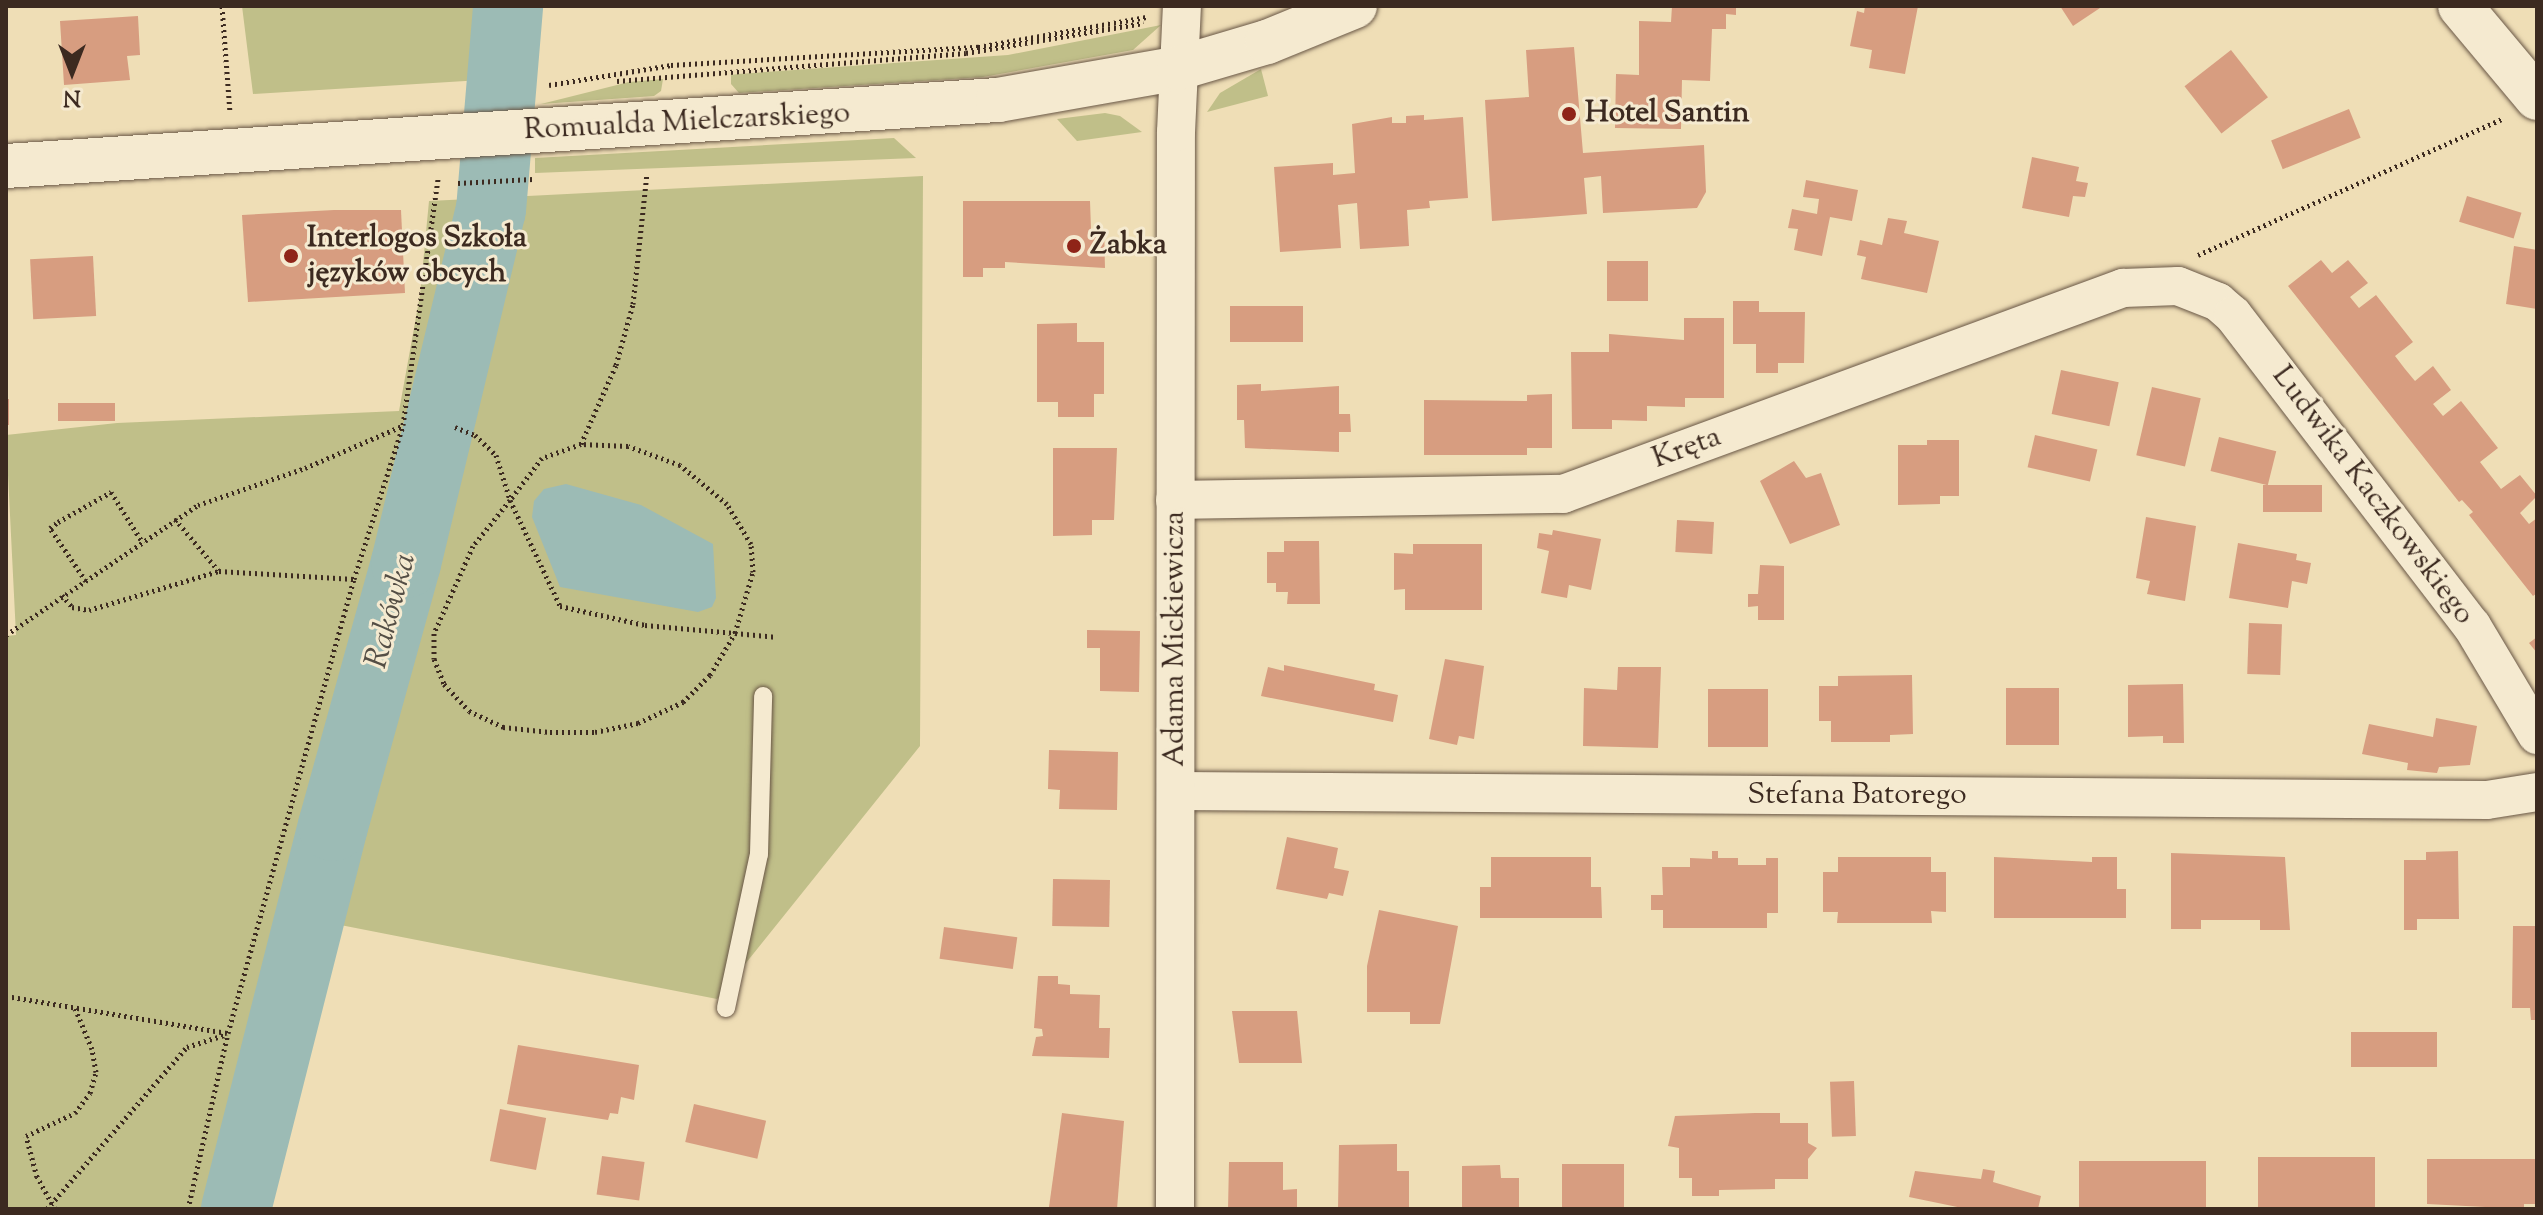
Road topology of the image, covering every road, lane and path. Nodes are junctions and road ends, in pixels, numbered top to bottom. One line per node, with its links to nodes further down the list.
1 (222, 6): 8 (path)
2 (1355, 6): 5 (street, Romualda Mielczarskiego)
3 (2460, 6): 7 (street)
4 (1171, 12): 5 (street, Adama Mickiewicza); 6 (path); 6 (path)
5 (1179, 68): 6 (street, Romualda Mielczarskiego); 19 (street, Adama Mickiewicza)
6 (540, 104): 8 (street, Romualda Mielczarskiego)
7 (2525, 106): 14 (path)
8 (234, 152): 9 (street, Romualda Mielczarskiego)
9 (6, 166)
10 (647, 174): 17 (path)
11 (533, 179): 13 (path)
12 (438, 183): 15 (path)
13 (458, 183)
14 (2178, 286): 19 (street, Kręta); 30 (street, Ludwika Kaczkowskiego)
15 (403, 425): 20 (path); 23 (path)
16 (455, 427): 18 (path)
17 (581, 444): 18 (path); 26 (path)
18 (510, 500): 26 (path); 26 (path)
19 (1175, 500): 31 (street, Adama Mickiewicza)
20 (175, 519): 21 (path); 22 (path)
21 (143, 543): 24 (path); 24 (path)
22 (219, 571): 23 (path); 25 (path)
23 (354, 579): 36 (path)
24 (86, 581): 25 (path)
25 (62, 595): 27 (path)
26 (735, 633): 28 (path)
27 (6, 635)
28 (777, 637)
29 (763, 696): 35 (lane)
30 (2537, 735)
31 (1176, 791): 32 (street, Stefana Batorego); 39 (street, Adama Mickiewicza)
32 (2537, 792)
33 (6, 996): 34 (path)
34 (75, 1008): 36 (path); 37 (path)
35 (726, 1008)
36 (228, 1033): 37 (path); 38 (path)
37 (51, 1207)
38 (188, 1209)
39 (1175, 1209)

